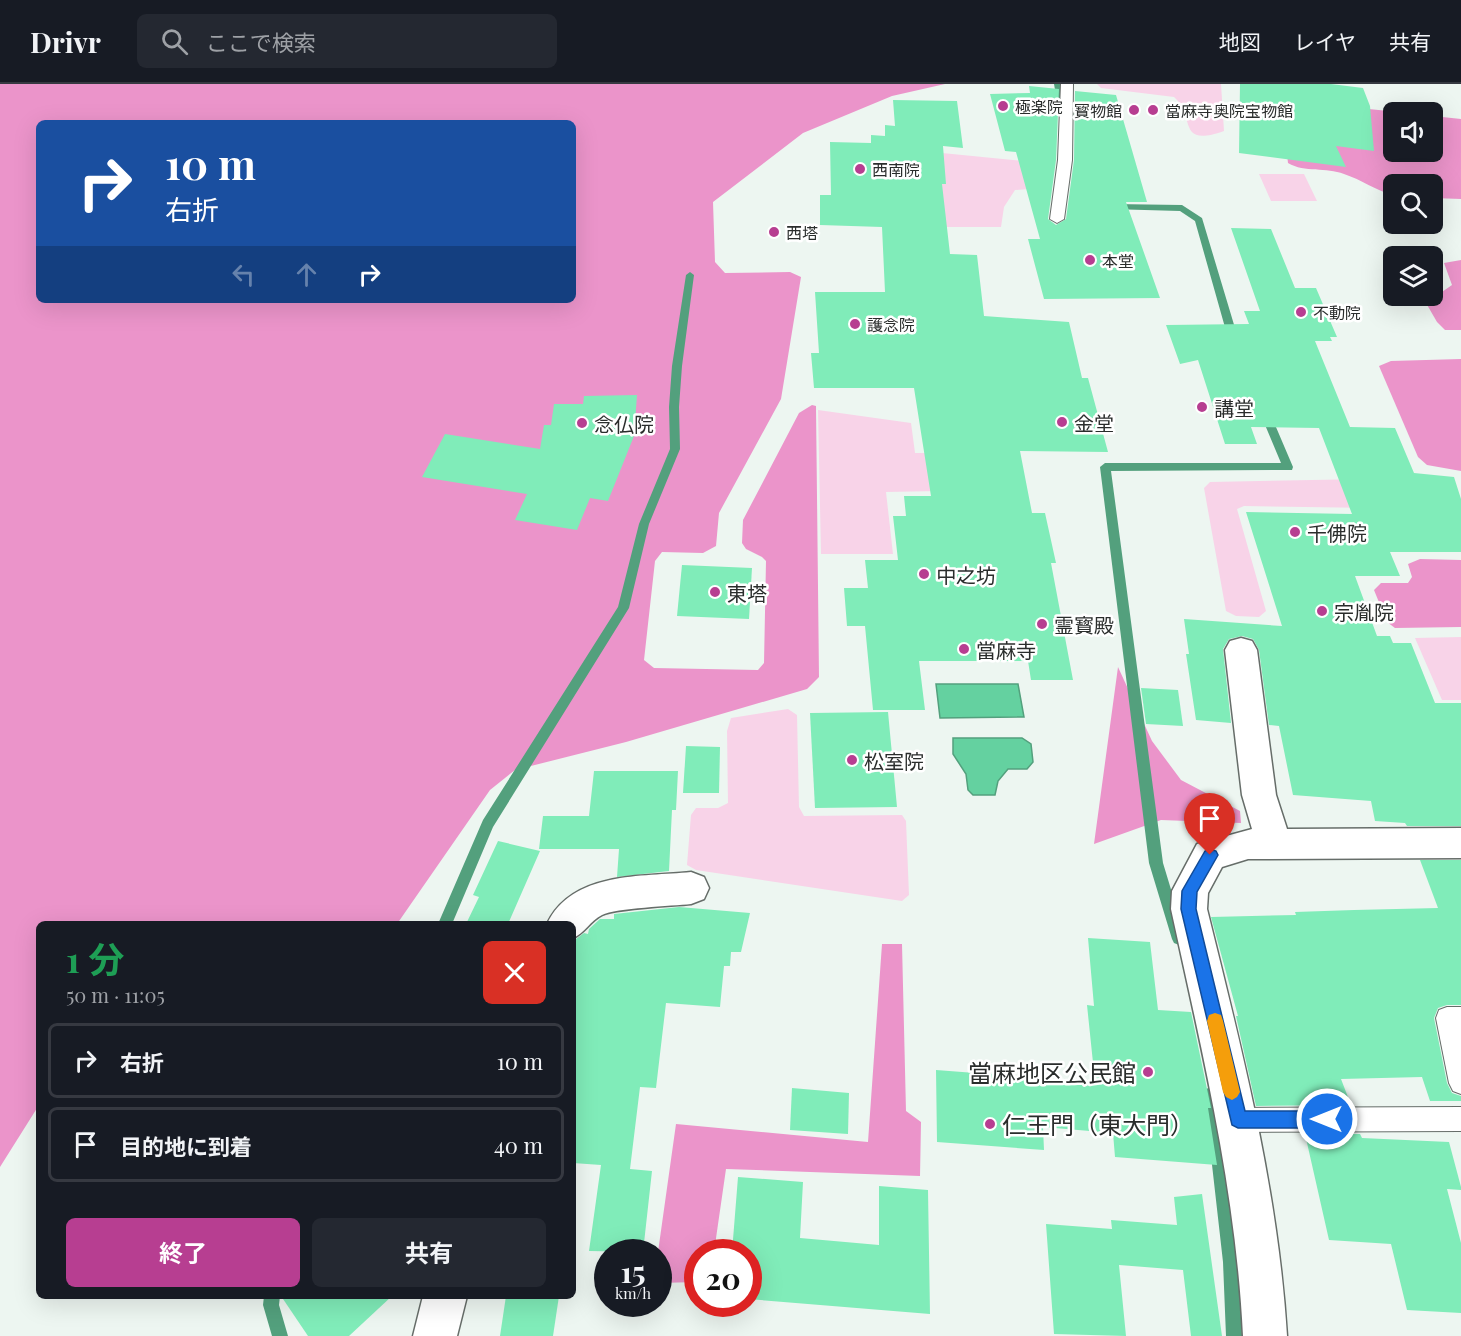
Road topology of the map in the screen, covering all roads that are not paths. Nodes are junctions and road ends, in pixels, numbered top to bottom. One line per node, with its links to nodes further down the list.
1 (1067, 84): 2 (lane)
2 (1057, 219)
3 (1241, 650): 5 (street)
4 (1461, 843): 5 (street)
5 (1274, 844): 11 (street)
6 (691, 888): 7 (street)
7 (568, 921)
8 (1461, 1018): 9 (lane)
9 (1461, 1083)
10 (1461, 1119): 11 (lane)
11 (1238, 1120): 14 (street)
12 (444, 1299): 13 (street)
13 (435, 1336)
14 (1265, 1336)

